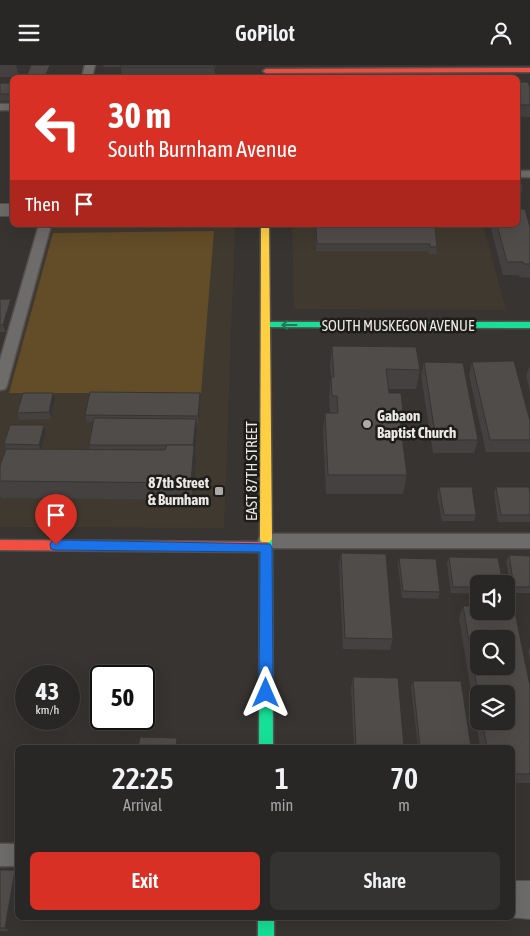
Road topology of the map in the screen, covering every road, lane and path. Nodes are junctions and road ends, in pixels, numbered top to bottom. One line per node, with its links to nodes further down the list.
1 (530, 70): 2 (street)
2 (266, 71)
3 (44, 227): 7 (lane)
4 (265, 227): 5 (street, EAST 87TH STREET)
5 (266, 325): 6 (street, SOUTH MUSKEGON AVENUE, one-way to 5); 10 (street, EAST 87TH STREET)
6 (530, 325)
7 (6, 343): 8 (lane)
8 (0, 385)
9 (530, 541): 10 (lane)
10 (266, 544): 11 (street); 12 (street, EAST 87TH STREET)
11 (0, 545)
12 (266, 745)
13 (0, 855): 14 (lane)
14 (15, 855)
15 (515, 900): 16 (street)
16 (530, 900)
17 (266, 920): 18 (street)
18 (266, 936)

